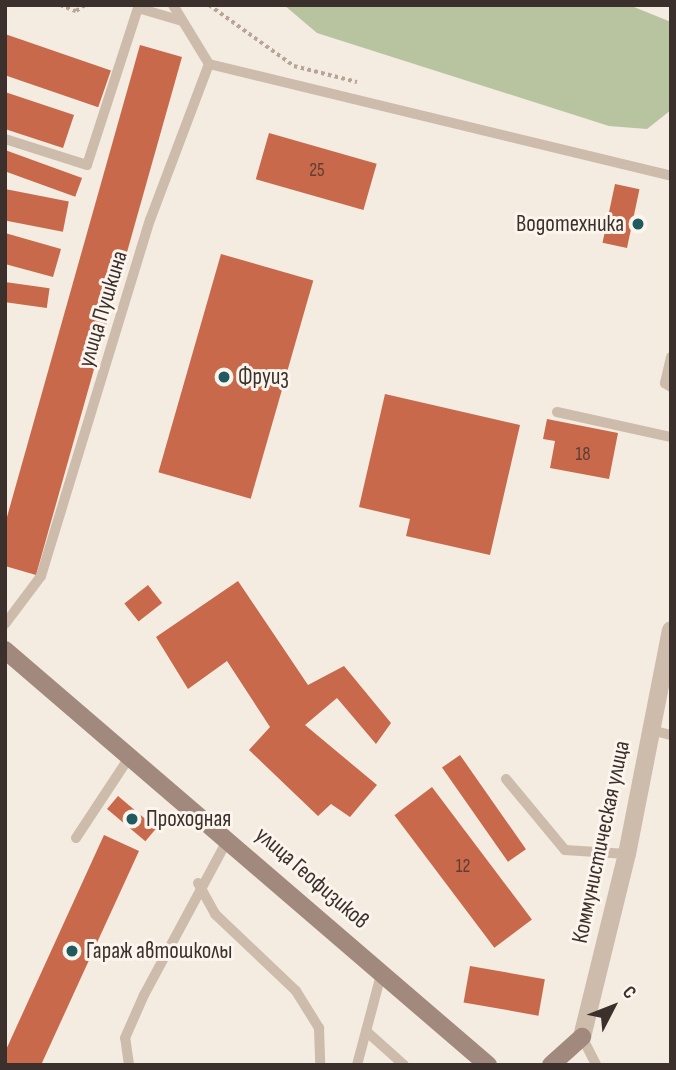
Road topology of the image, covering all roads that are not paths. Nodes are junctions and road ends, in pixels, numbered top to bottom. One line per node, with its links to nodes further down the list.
1 (173, 5): 3 (lane)
2 (138, 7): 3 (lane); 5 (lane)
3 (182, 22): 4 (lane)
4 (209, 64): 6 (lane); 11 (lane, улица Пушкина)
5 (5, 139)
6 (671, 176)
7 (671, 357): 8 (lane)
8 (671, 387)
9 (557, 412): 10 (lane)
10 (671, 437)
11 (5, 624)
12 (671, 630): 14 (street, Коммунистическая улица)
13 (5, 650): 16 (main road, улица Геофизиков)
14 (650, 730): 15 (lane); 20 (street, Коммунистическая улица)
15 (671, 735)
16 (130, 755): 18 (lane); 19 (main road, улица Геофизиков)
17 (506, 779): 20 (lane)
18 (76, 838)
19 (228, 839): 21 (lane); 22 (main road, улица Геофизиков)
20 (627, 854): 24 (street, Коммунистическая улица)
21 (198, 883): 26 (lane); 27 (lane)
22 (382, 971): 23 (lane); 25 (main road, улица Геофизиков)
23 (366, 1031): 28 (lane); 29 (lane)
24 (582, 1038): 31 (main road); 32 (main road, Коммунистическая улица); 33 (lane)
25 (483, 1059): 30 (main road, улица Геофизиков)
26 (129, 1065)
27 (320, 1065)
28 (357, 1065)
29 (404, 1065)
30 (504, 1065)
31 (551, 1065)
32 (580, 1065)
33 (596, 1065)

